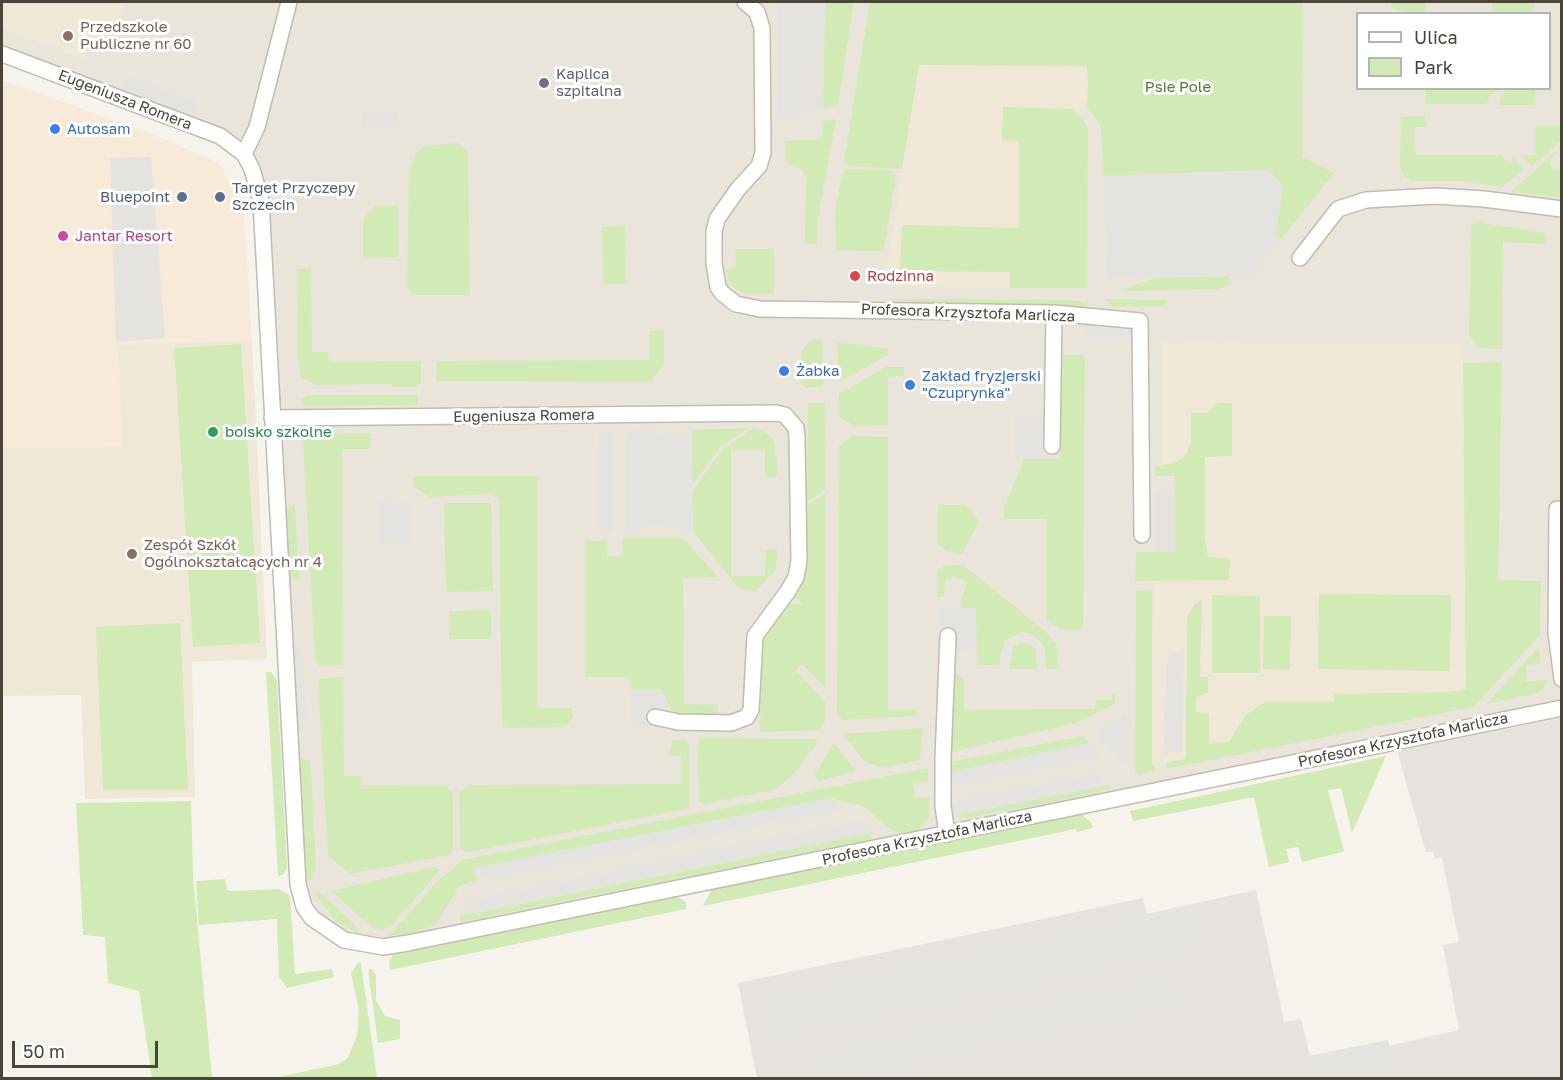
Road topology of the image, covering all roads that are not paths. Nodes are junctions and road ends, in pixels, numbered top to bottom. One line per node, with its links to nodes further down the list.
1 (289, 2): 4 (street)
2 (745, 2): 7 (street, Profesora Krzysztofa Marlicza)
3 (2, 54): 4 (street, Eugeniusza Romera)
4 (244, 154): 8 (street)
5 (1562, 209): 6 (street)
6 (1300, 258)
7 (1054, 313): 9 (street); 11 (street, Profesora Krzysztofa Marlicza)
8 (272, 418): 15 (street, Eugeniusza Romera); 16 (street, Profesora Krzysztofa Marlicza)
9 (1052, 446)
10 (1557, 509): 13 (street)
11 (1142, 535)
12 (948, 636): 16 (street)
13 (1562, 680)
14 (1562, 708): 16 (street, Profesora Krzysztofa Marlicza)
15 (655, 717)
16 (947, 834)

